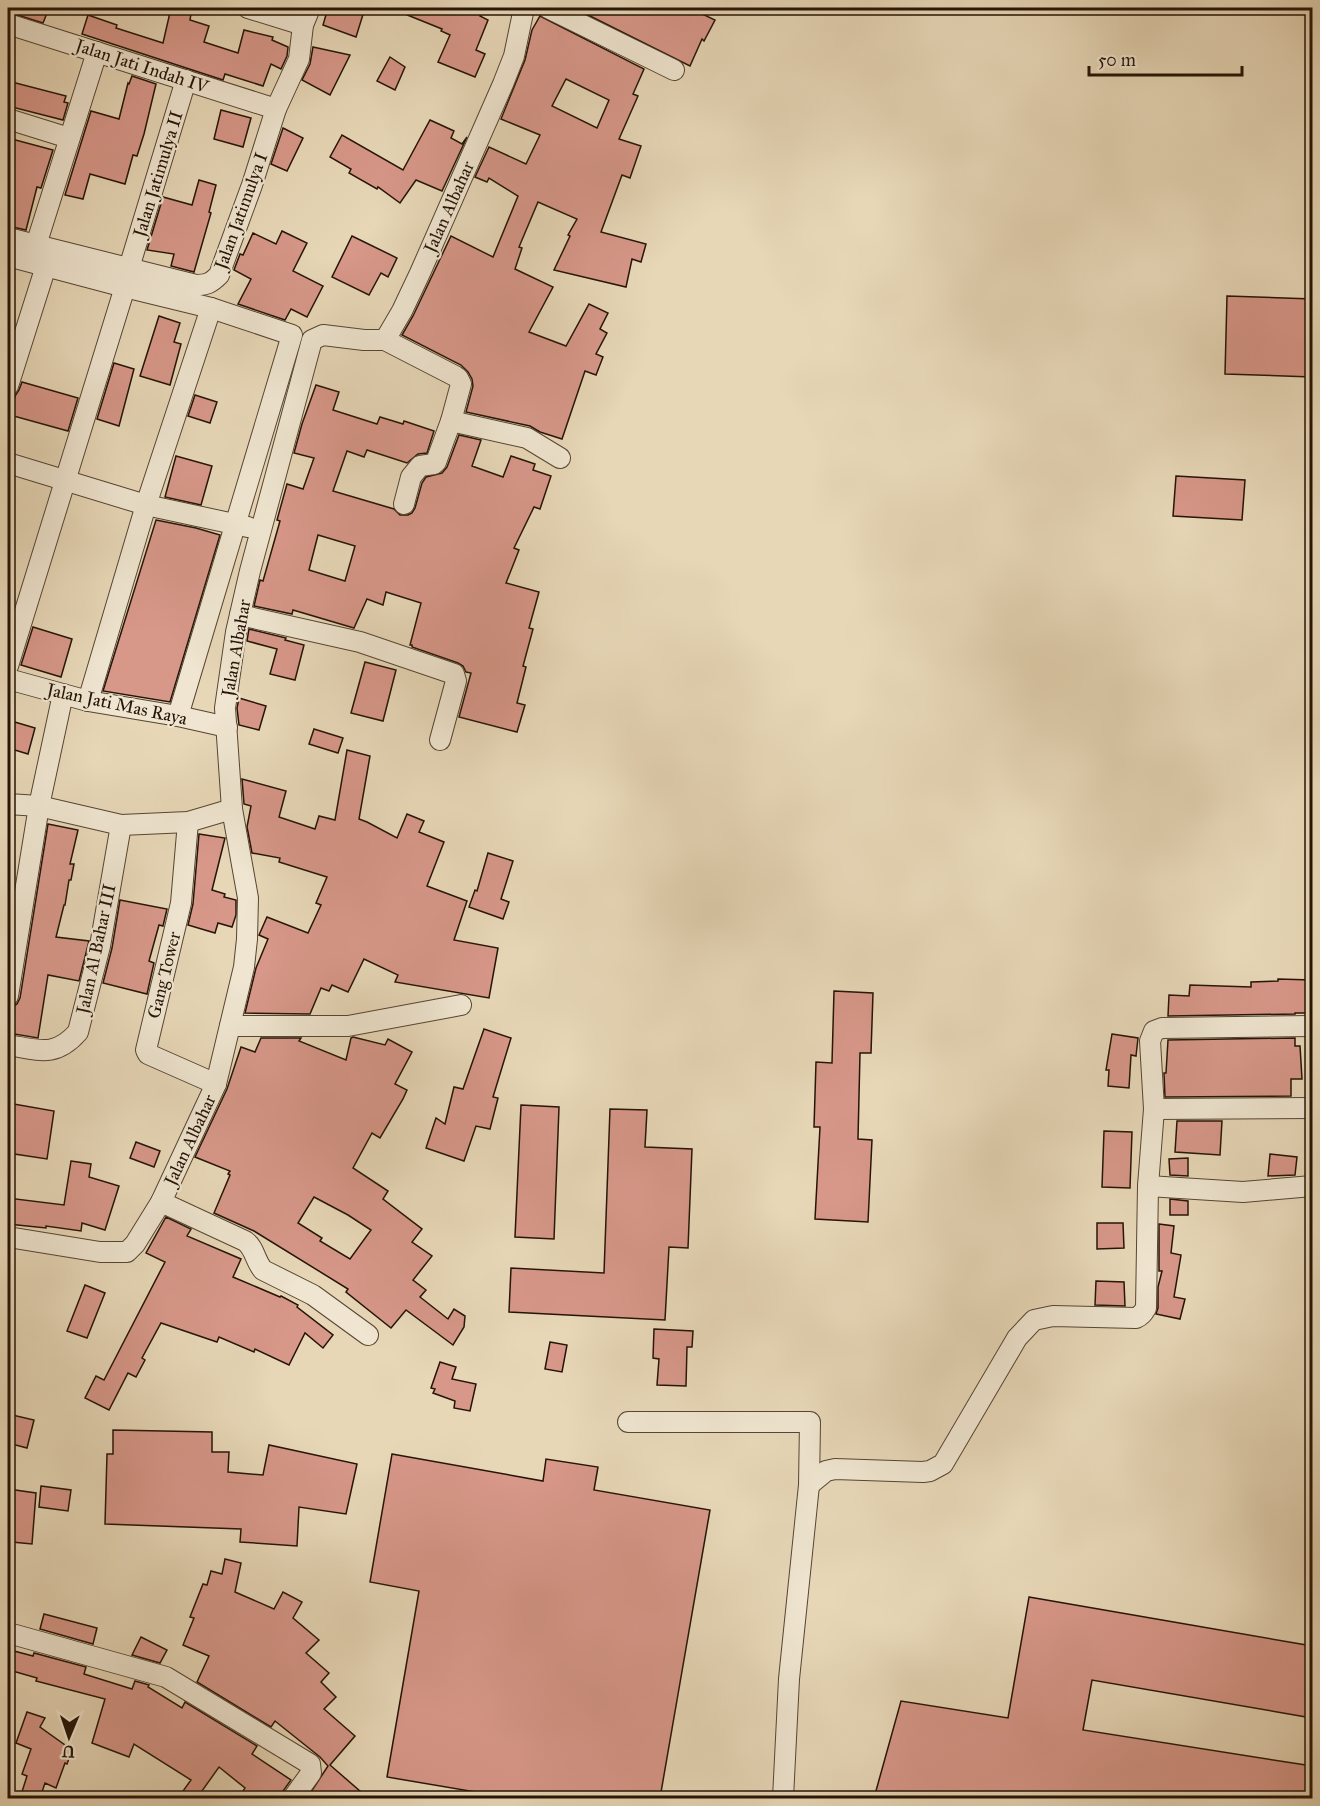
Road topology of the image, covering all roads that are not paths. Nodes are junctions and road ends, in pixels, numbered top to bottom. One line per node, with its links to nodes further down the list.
1 (248, 8): 4 (street)
2 (524, 8): 18 (street, Jalan Albahar)
3 (548, 8): 7 (street)
4 (307, 16): 9 (street, Jalan Jatimulya I)
5 (8, 24): 6 (street, Jalan Jati Indah IV)
6 (97, 52): 8 (street, Jalan Jati Indah IV); 11 (street)
7 (674, 70)
8 (186, 80): 9 (street, Jalan Jati Indah IV); 16 (street, Jalan Jatimulya II)
9 (276, 109): 16 (street, Jalan Jatimulya I)
10 (8, 119): 11 (street)
11 (69, 138): 13 (street)
12 (8, 238): 13 (street, Jalan Jatimulya I)
13 (36, 245): 16 (street, Jalan Jatimulya I)
14 (8, 256): 15 (street)
15 (46, 266): 16 (street); 19 (street)
16 (127, 278): 17 (street); 23 (street, Jalan Jatimulya II)
17 (211, 308): 25 (street); 26 (street)
18 (385, 340): 20 (street); 27 (street, Jalan Albahar)
19 (8, 386)
20 (451, 421): 21 (street); 24 (street)
21 (560, 458)
22 (8, 464): 23 (street)
23 (66, 481): 25 (street); 30 (street, Jalan Jatimulya II)
24 (404, 504)
25 (146, 505): 26 (street); 33 (street)
26 (235, 525): 27 (street); 28 (street)
27 (261, 530): 29 (street, Jalan Albahar)
28 (205, 623): 29 (street); 34 (street)
29 (238, 624): 35 (street, Jalan Albahar); 36 (street)
30 (8, 666)
31 (8, 679): 32 (street, Jalan Jati Mas Raya)
32 (63, 694): 33 (street, Jalan Jati Mas Raya); 38 (street)
33 (88, 701): 34 (street, Jalan Jati Mas Raya)
34 (178, 716): 35 (street, Jalan Jati Mas Raya)
35 (226, 727): 39 (street, Jalan Albahar)
36 (440, 740)
37 (8, 804): 38 (street)
38 (39, 806): 41 (street); 42 (street)
39 (232, 809): 40 (street); 45 (street, Jalan Albahar)
40 (188, 822): 41 (street); 48 (street, Gang Tower)
41 (121, 825): 47 (street, Jalan Al Bahar III)
42 (13, 931): 43 (street)
43 (8, 996)
44 (461, 1005): 45 (street)
45 (230, 1026): 48 (street, Jalan Albahar)
46 (1312, 1026): 50 (street)
47 (8, 1045)
48 (216, 1084): 53 (street, Jalan Albahar)
49 (1312, 1108): 50 (street)
50 (1154, 1109): 51 (street)
51 (1148, 1186): 52 (street); 57 (street)
52 (1312, 1186)
53 (160, 1202): 54 (street, Jalan Albahar); 55 (street)
54 (8, 1237)
55 (368, 1335)
56 (628, 1422): 57 (street)
57 (809, 1485): 60 (street)
58 (8, 1636): 59 (street)
59 (293, 1798)
60 (783, 1798)

